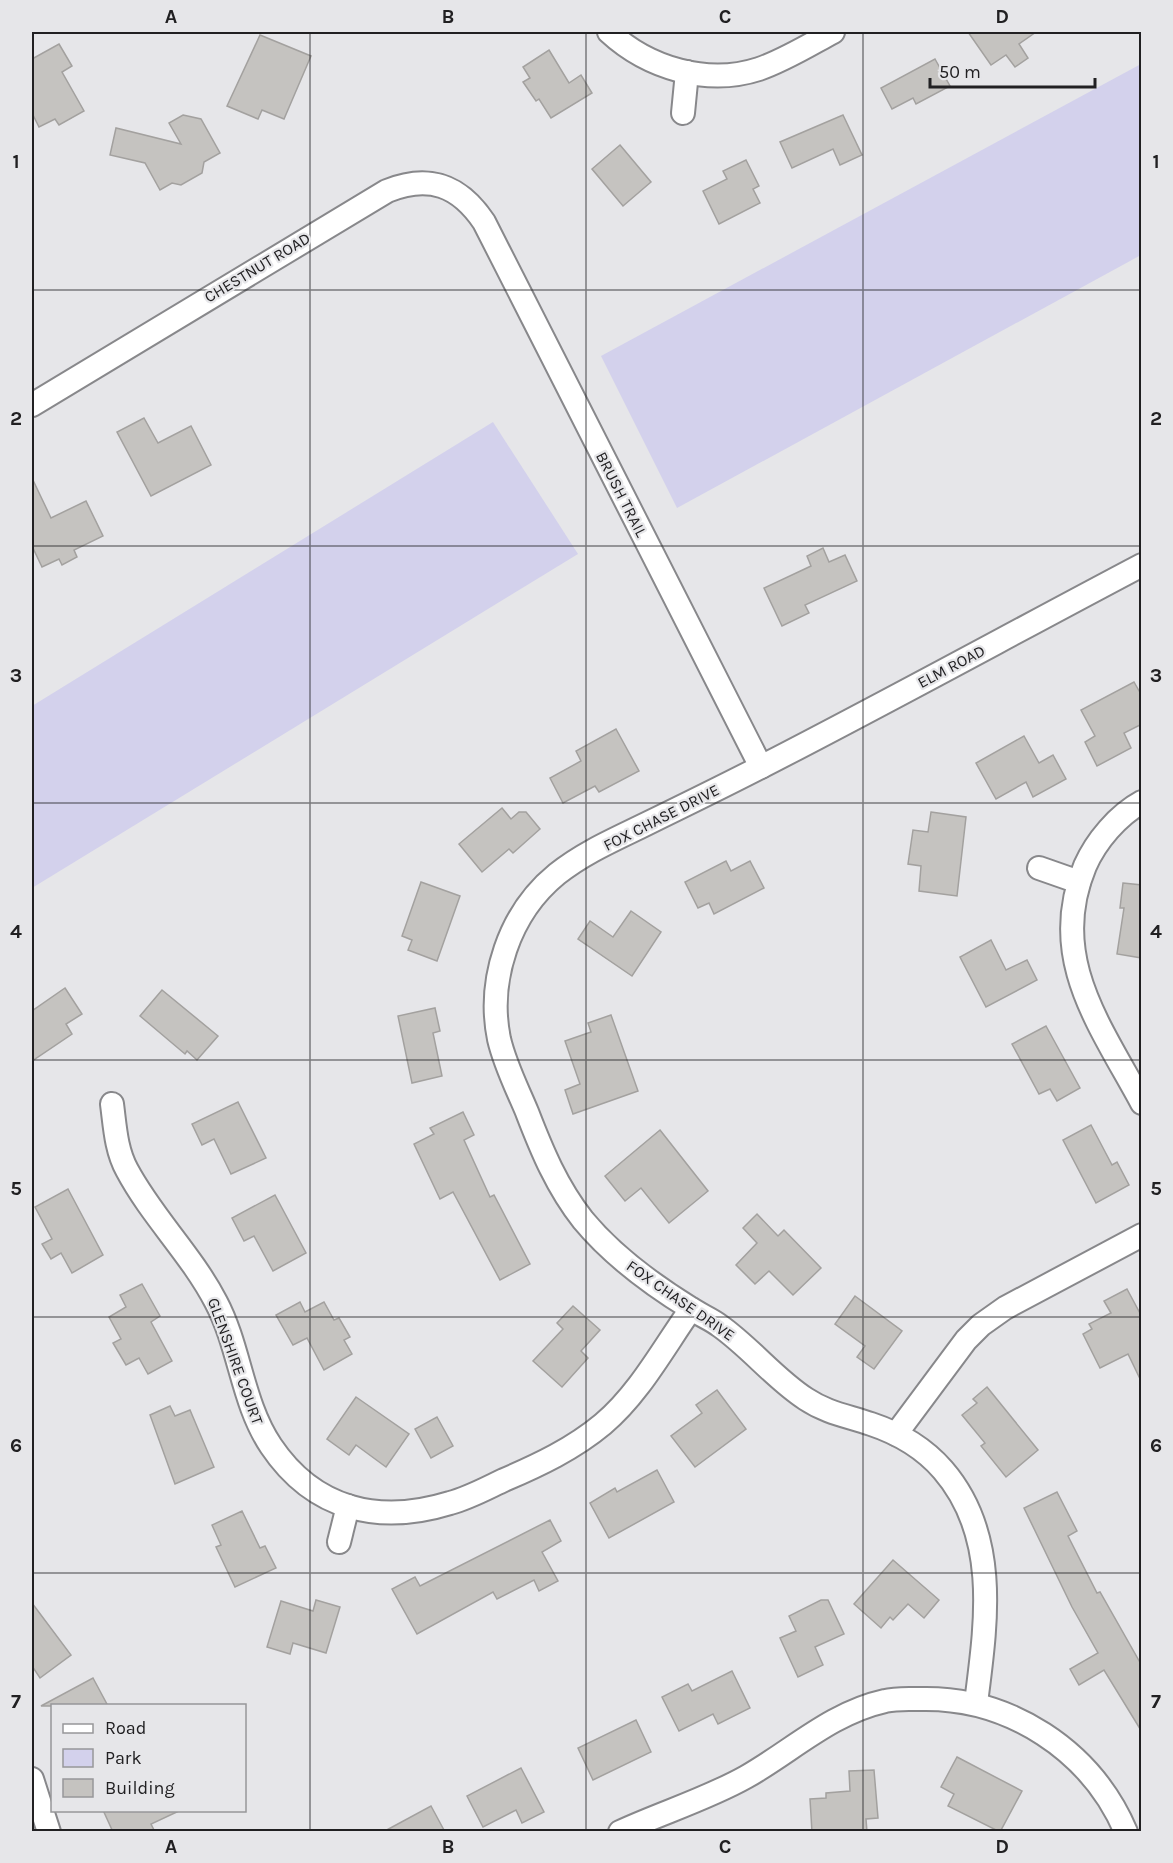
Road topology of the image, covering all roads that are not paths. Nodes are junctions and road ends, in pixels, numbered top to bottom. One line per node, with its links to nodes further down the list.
1 (609, 32): 3 (street)
2 (827, 35): 3 (street)
3 (687, 72): 4 (street)
4 (683, 113)
5 (484, 222): 6 (street, CHESTNUT ROAD); 8 (street, BRUSH TRAIL)
6 (32, 405)
7 (1142, 565): 8 (street, ELM ROAD)
8 (761, 767): 15 (street, FOX CHASE DRIVE)
9 (1142, 802): 11 (street)
10 (1039, 868): 11 (street)
11 (1078, 882): 12 (street)
12 (1142, 1103)
13 (112, 1104): 17 (street, GLENSHIRE COURT)
14 (1142, 1234): 16 (street)
15 (691, 1309): 16 (street, FOX CHASE DRIVE); 17 (street, GLENSHIRE COURT)
16 (896, 1434): 19 (street, FOX CHASE DRIVE)
17 (348, 1506): 18 (street)
18 (339, 1542)
19 (976, 1704): 22 (street); 23 (street)
20 (35, 1787): 21 (street)
21 (49, 1832)
22 (620, 1832)
23 (1126, 1832)

